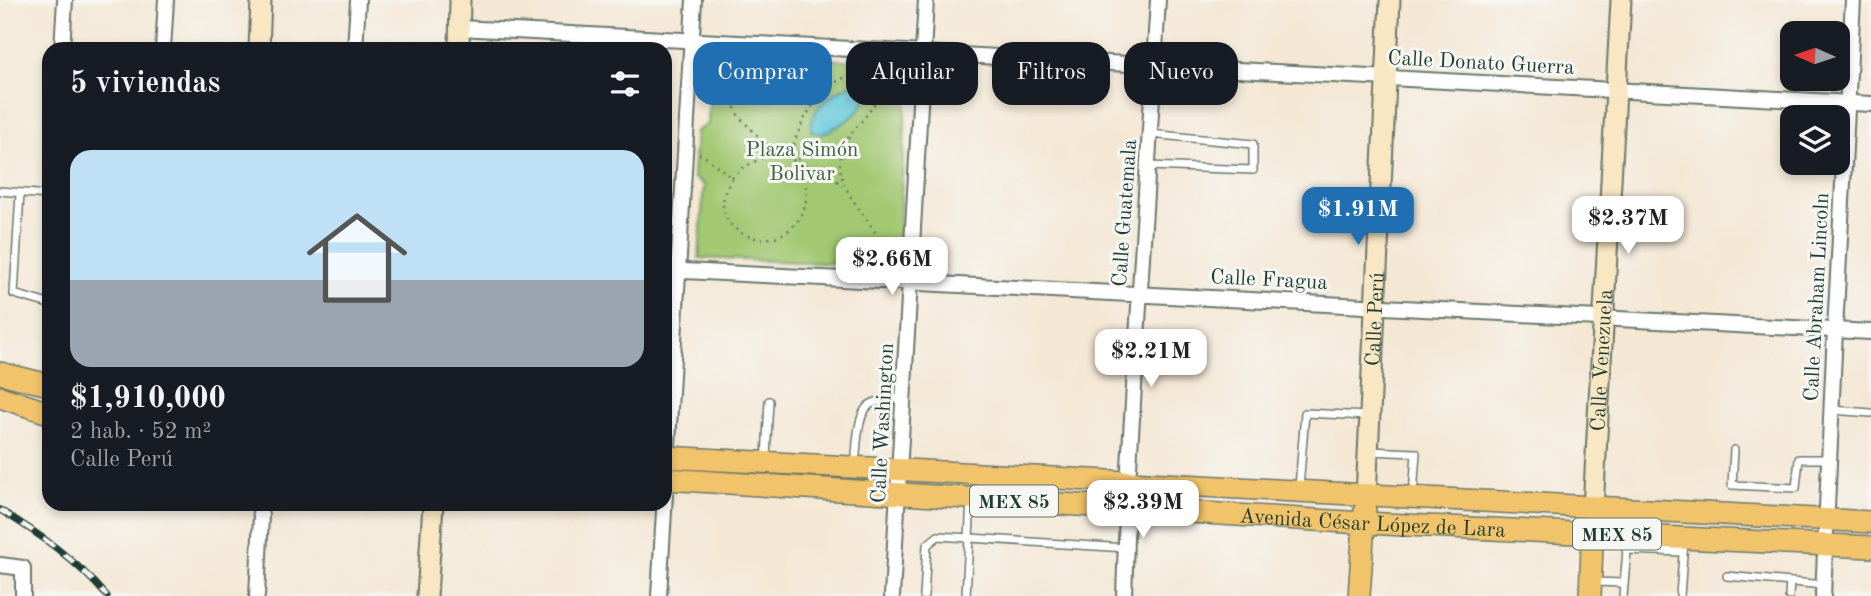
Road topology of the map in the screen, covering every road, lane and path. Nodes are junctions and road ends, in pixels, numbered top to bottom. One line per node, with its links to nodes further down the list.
1 (65, 0): 14 (street)
2 (166, 0): 15 (street)
3 (261, 0): 16 (main road)
4 (358, 0): 17 (street)
5 (460, 0): 12 (main road)
6 (694, 0): 13 (street)
7 (926, 0): 20 (street, Calle Washington)
8 (1158, 0): 21 (street, Calle Guatemala)
9 (1390, 0): 25 (main road, Calle Perú)
10 (1621, 0): 26 (main road, Calle Venezuela)
11 (1853, 0): 27 (street, Calle Abraham Lincoln)
12 (460, 28): 13 (street, Calle Donato Guerra); 18 (main road)
13 (692, 41): 19 (street, Calle Donato Guerra); 34 (street)
14 (62, 42)
15 (163, 42)
16 (259, 42)
17 (355, 42)
18 (459, 42)
19 (712, 42)
20 (924, 42)
21 (1155, 42)
22 (978, 56): 23 (street, Calle Donato Guerra)
23 (1124, 64)
24 (1238, 70): 25 (street, Calle Donato Guerra)
25 (1386, 78): 26 (street, Calle Donato Guerra); 47 (main road, Calle Perú)
26 (1616, 91): 27 (street, Calle Donato Guerra); 48 (main road, Calle Venezuela)
27 (1846, 103): 28 (street, Calle Donato Guerra); 49 (street, Calle Abraham Lincoln)
28 (1871, 104)
29 (734, 105): 33 (path)
30 (920, 105): 44 (street, Calle Washington)
31 (1151, 105): 32 (street, Calle Guatemala)
32 (1150, 134): 35 (street, Calle Guatemala); 35 (lane)
33 (774, 152): 36 (path); 37 (path)
34 (685, 153): 36 (path); 41 (street)
35 (1148, 166): 45 (street, Calle Guatemala)
36 (732, 178): 37 (path, bridge)
37 (843, 187): 43 (path)
38 (0, 191): 39 (lane)
39 (20, 193): 40 (lane); 46 (lane)
40 (42, 195)
41 (672, 262)
42 (672, 270): 43 (street, Calle Fragua)
43 (869, 281): 44 (street, Calle Fragua)
44 (911, 284): 45 (street, Calle Fragua); 54 (street, Calle Washington)
45 (1139, 293): 47 (street, Calle Fragua); 68 (street, Calle Guatemala)
46 (42, 302)
47 (1375, 305): 48 (street, Calle Fragua); 59 (main road, Calle Perú)
48 (1604, 318): 49 (street, Calle Fragua); 75 (main road, Calle Venezuela)
49 (1835, 330): 50 (street, Calle Fragua); 57 (street, Calle Abraham Lincoln)
50 (1871, 332)
51 (0, 373): 52 (main road)
52 (42, 383)
53 (0, 397): 56 (main road)
54 (905, 398): 65 (lane); 66 (street, Calle Washington)
55 (769, 401): 64 (lane)
56 (42, 411)
57 (1832, 411): 58 (lane); 63 (street, Calle Abraham Lincoln)
58 (1871, 412)
59 (1370, 416): 61 (main road, Calle Perú); 69 (lane)
60 (1734, 450): 63 (lane)
61 (1368, 451): 71 (main road, Calle Perú); 73 (lane)
62 (672, 457): 64 (main road, Avenida César López de Lara / MEX 85)
63 (1830, 459): 79 (street, Calle Abraham Lincoln)
64 (766, 463): 65 (main road, Avenida César López de Lara / MEX 85)
65 (855, 467): 66 (main road, Avenida César López de Lara / MEX 85)
66 (900, 470): 68 (main road, Avenida César López de Lara / MEX 85); 70 (street, Calle Washington)
67 (672, 479): 70 (main road, Avenida César López de Lara / MEX 85)
68 (1128, 483): 69 (main road, Avenida César López de Lara / MEX 85); 74 (street, Calle Guatemala)
69 (1298, 492): 71 (main road, Avenida César López de Lara / MEX 85)
70 (899, 494): 72 (main road, Avenida César López de Lara / MEX 85); 99 (street, Calle Washington)
71 (1366, 496): 73 (main road, Avenida César López de Lara / MEX 85); 80 (main road, Calle Perú)
72 (971, 499): 74 (main road, Avenida César López de Lara / MEX 85); 83 (lane)
73 (1413, 499): 75 (main road, Avenida César López de Lara / MEX 85)
74 (1127, 508): 80 (main road, Avenida César López de Lara / MEX 85); 88 (street, Calle Guatemala)
75 (1594, 509): 79 (main road, Avenida César López de Lara / MEX 85); 82 (main road, Calle Venezuela)
76 (260, 511): 96 (street)
77 (433, 511): 97 (main road)
78 (664, 511): 98 (street)
79 (1826, 521): 81 (main road, Avenida César López de Lara / MEX 85); 86 (street, Calle Abraham Lincoln)
80 (1363, 523): 82 (main road, Avenida César López de Lara / MEX 85); 103 (main road, Calle Perú)
81 (1871, 523)
82 (1592, 533): 84 (main road, Avenida César López de Lara / MEX 85); 93 (main road, Calle Venezuela)
83 (970, 538): 88 (lane); 100 (lane); 101 (lane)
84 (1627, 542): 85 (main road, Avenida César López de Lara / MEX 85); 92 (lane)
85 (1684, 545): 86 (main road, Avenida César López de Lara / MEX 85); 105 (lane)
86 (1826, 546): 87 (main road, Avenida César López de Lara / MEX 85); 94 (street, Calle Abraham Lincoln)
87 (1871, 547)
88 (1126, 548): 102 (street, Calle Guatemala)
89 (0, 565): 95 (street)
90 (1727, 576): 91 (lane)
91 (1790, 582): 94 (lane); 106 (lane)
92 (1623, 583): 93 (lane); 104 (lane)
93 (1590, 589)
94 (1824, 590)
95 (23, 596)
96 (257, 596)
97 (427, 596)
98 (659, 596)
99 (892, 596)
100 (924, 596)
101 (966, 596)
102 (1124, 596)
103 (1359, 596)
104 (1623, 596)
105 (1680, 596)
106 (1789, 596)

